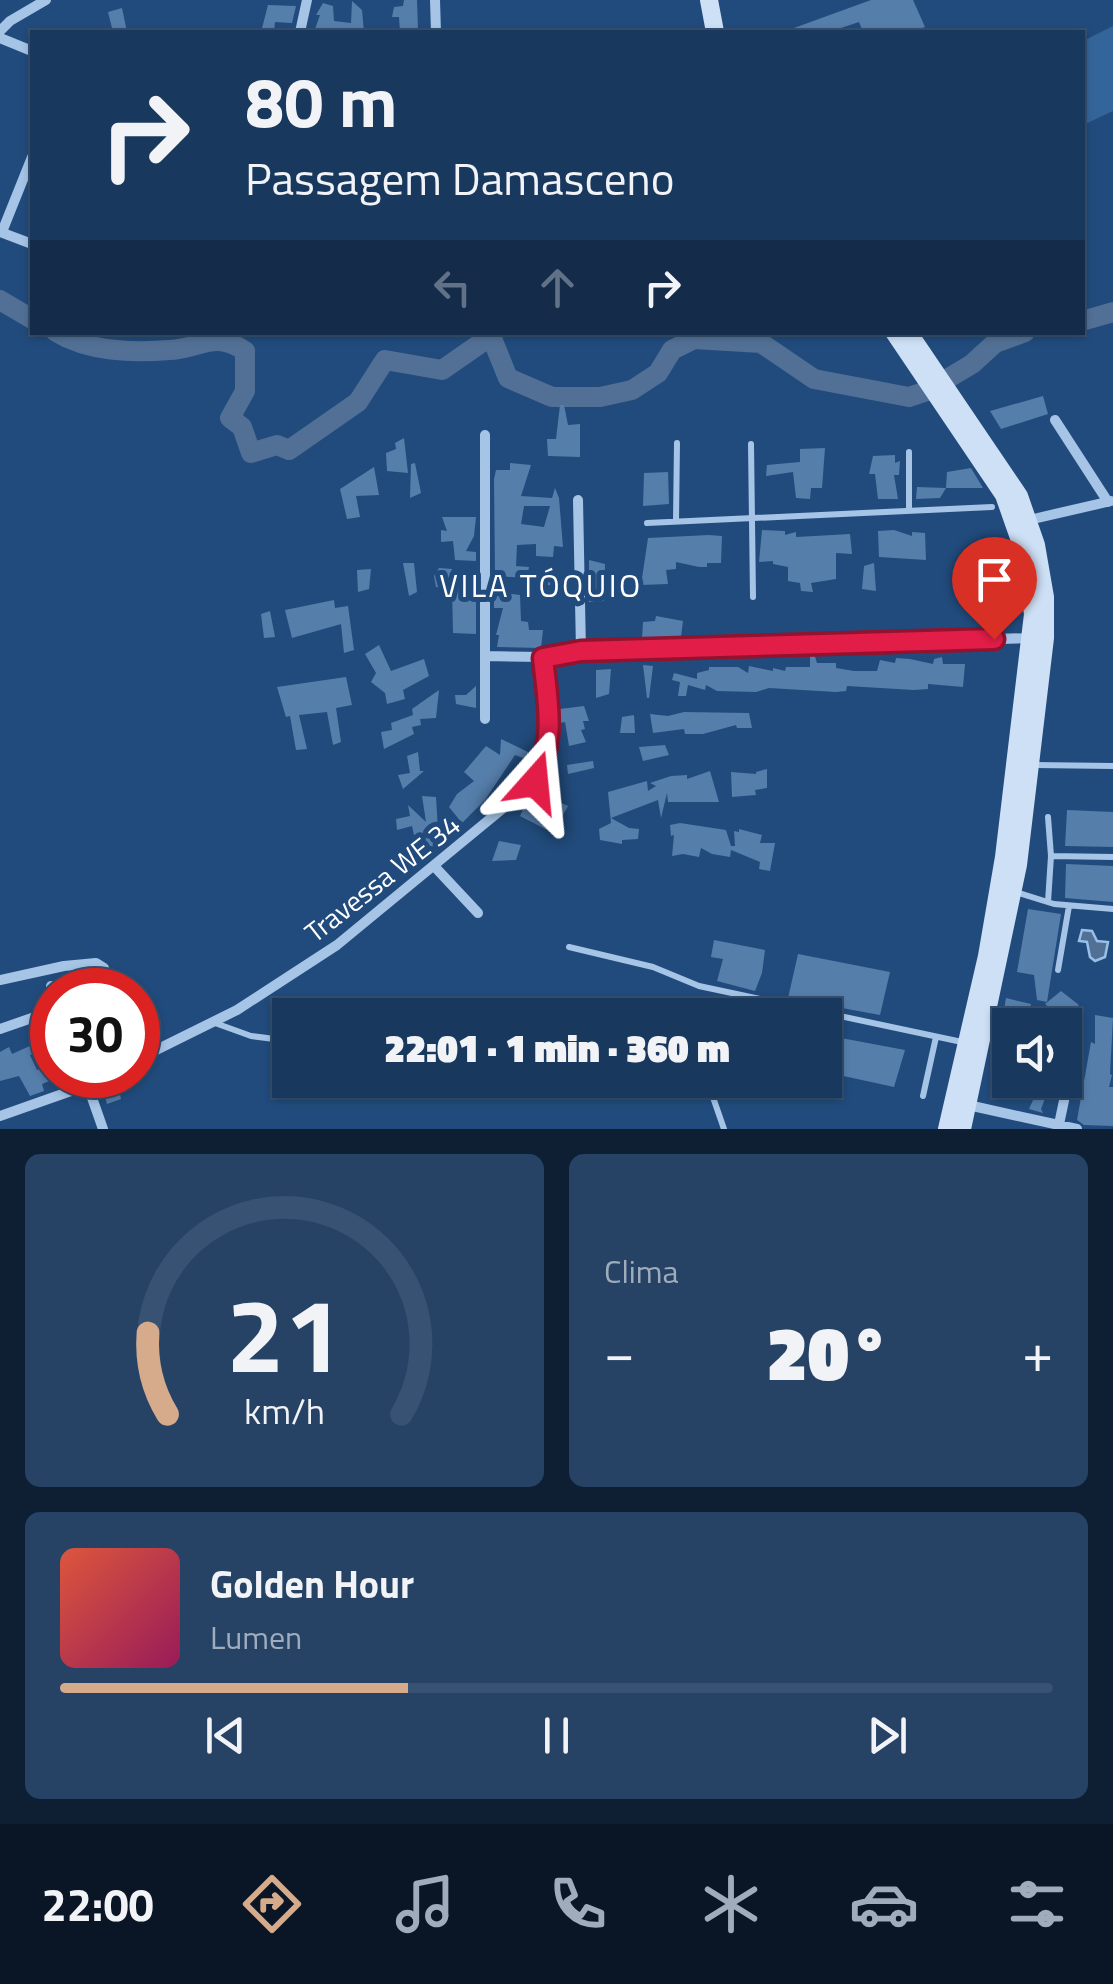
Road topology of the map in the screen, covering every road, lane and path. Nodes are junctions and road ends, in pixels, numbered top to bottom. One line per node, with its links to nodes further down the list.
1 (46, 0): 10 (street)
2 (307, 0): 6 (street)
3 (435, 0): 7 (street)
4 (710, 0): 8 (main road)
5 (721, 0): 9 (main road)
6 (300, 30)
7 (436, 30)
8 (715, 30)
9 (726, 30)
10 (0, 35): 11 (street)
11 (30, 50)
12 (30, 162): 13 (street)
13 (1, 232): 14 (street)
14 (30, 243)
15 (896, 335): 17 (main road)
16 (909, 335): 17 (main road)
17 (928, 375): 18 (main road)
18 (944, 398): 29 (main road); 32 (main road)
19 (1055, 420): 25 (street)
20 (485, 435): 37 (street)
21 (677, 443): 30 (lane)
22 (751, 444): 28 (lane)
23 (908, 452): 27 (lane)
24 (578, 500): 36 (street)
25 (1111, 502): 29 (street)
26 (992, 507): 27 (lane)
27 (909, 511): 28 (lane)
28 (752, 517): 30 (lane); 34 (lane)
29 (1029, 520): 40 (main road)
30 (676, 521): 31 (lane)
31 (647, 523)
32 (1032, 591): 33 (lane); 35 (main road)
33 (1011, 592)
34 (752, 597)
35 (1032, 638): 36 (street); 62 (main road)
36 (581, 651): 38 (street)
37 (486, 656): 38 (street); 39 (street)
38 (543, 658): 45 (street, Travessa WE 34)
39 (485, 719)
40 (1031, 765): 41 (lane); 46 (main road)
41 (1113, 766)
42 (1048, 817): 43 (lane)
43 (1051, 856): 44 (lane); 47 (lane)
44 (1113, 857)
45 (434, 866): 50 (street); 58 (street, Travessa WE 34)
46 (1014, 891): 47 (lane); 69 (main road)
47 (1048, 902): 48 (lane)
48 (1069, 906): 49 (lane); 54 (lane)
49 (1113, 908)
50 (478, 912)
51 (568, 947): 60 (lane)
52 (55, 968): 53 (street)
53 (104, 968)
54 (1058, 970)
55 (30, 973): 56 (street)
56 (0, 980)
57 (30, 1019): 59 (street)
58 (213, 1023): 61 (lane); 63 (street, Travessa WE 34)
59 (0, 1029)
60 (936, 1037): 62 (lane); 64 (lane)
61 (272, 1038)
62 (968, 1044): 72 (main road)
63 (160, 1048)
64 (924, 1096)
65 (43, 1098): 70 (street)
66 (92, 1098): 73 (street)
67 (713, 1098): 74 (lane)
68 (1064, 1098): 71 (street)
69 (968, 1106): 71 (street); 72 (main road)
70 (0, 1116)
71 (1058, 1127): 75 (street)
72 (949, 1128)
73 (103, 1129)
74 (724, 1129)
75 (1077, 1129)

